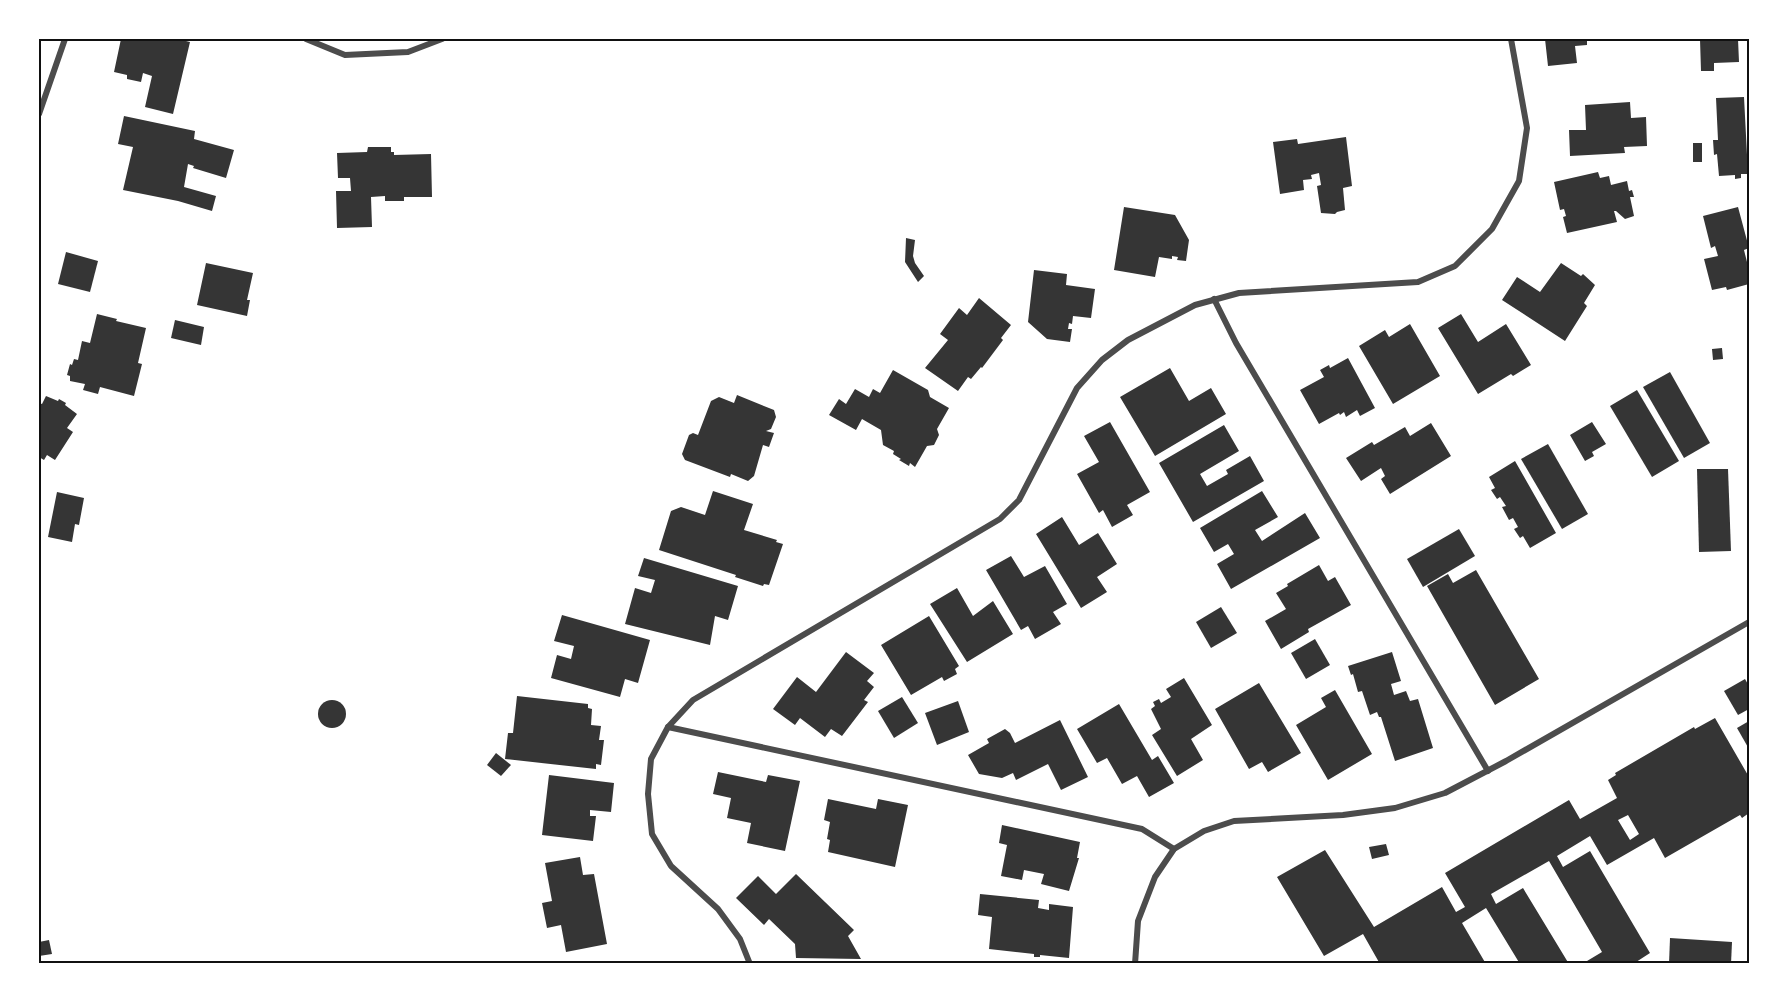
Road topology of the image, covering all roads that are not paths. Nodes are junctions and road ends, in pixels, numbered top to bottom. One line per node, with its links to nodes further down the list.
1 (65, 39): 5 (street)
2 (306, 39): 3 (street)
3 (442, 39)
4 (1511, 39): 6 (street)
5 (39, 114)
6 (1214, 299): 8 (street); 9 (street)
7 (1749, 622): 9 (street)
8 (668, 727): 10 (street); 11 (street)
9 (1488, 771): 10 (street)
10 (1174, 849): 12 (street)
11 (750, 964)
12 (1135, 964)

